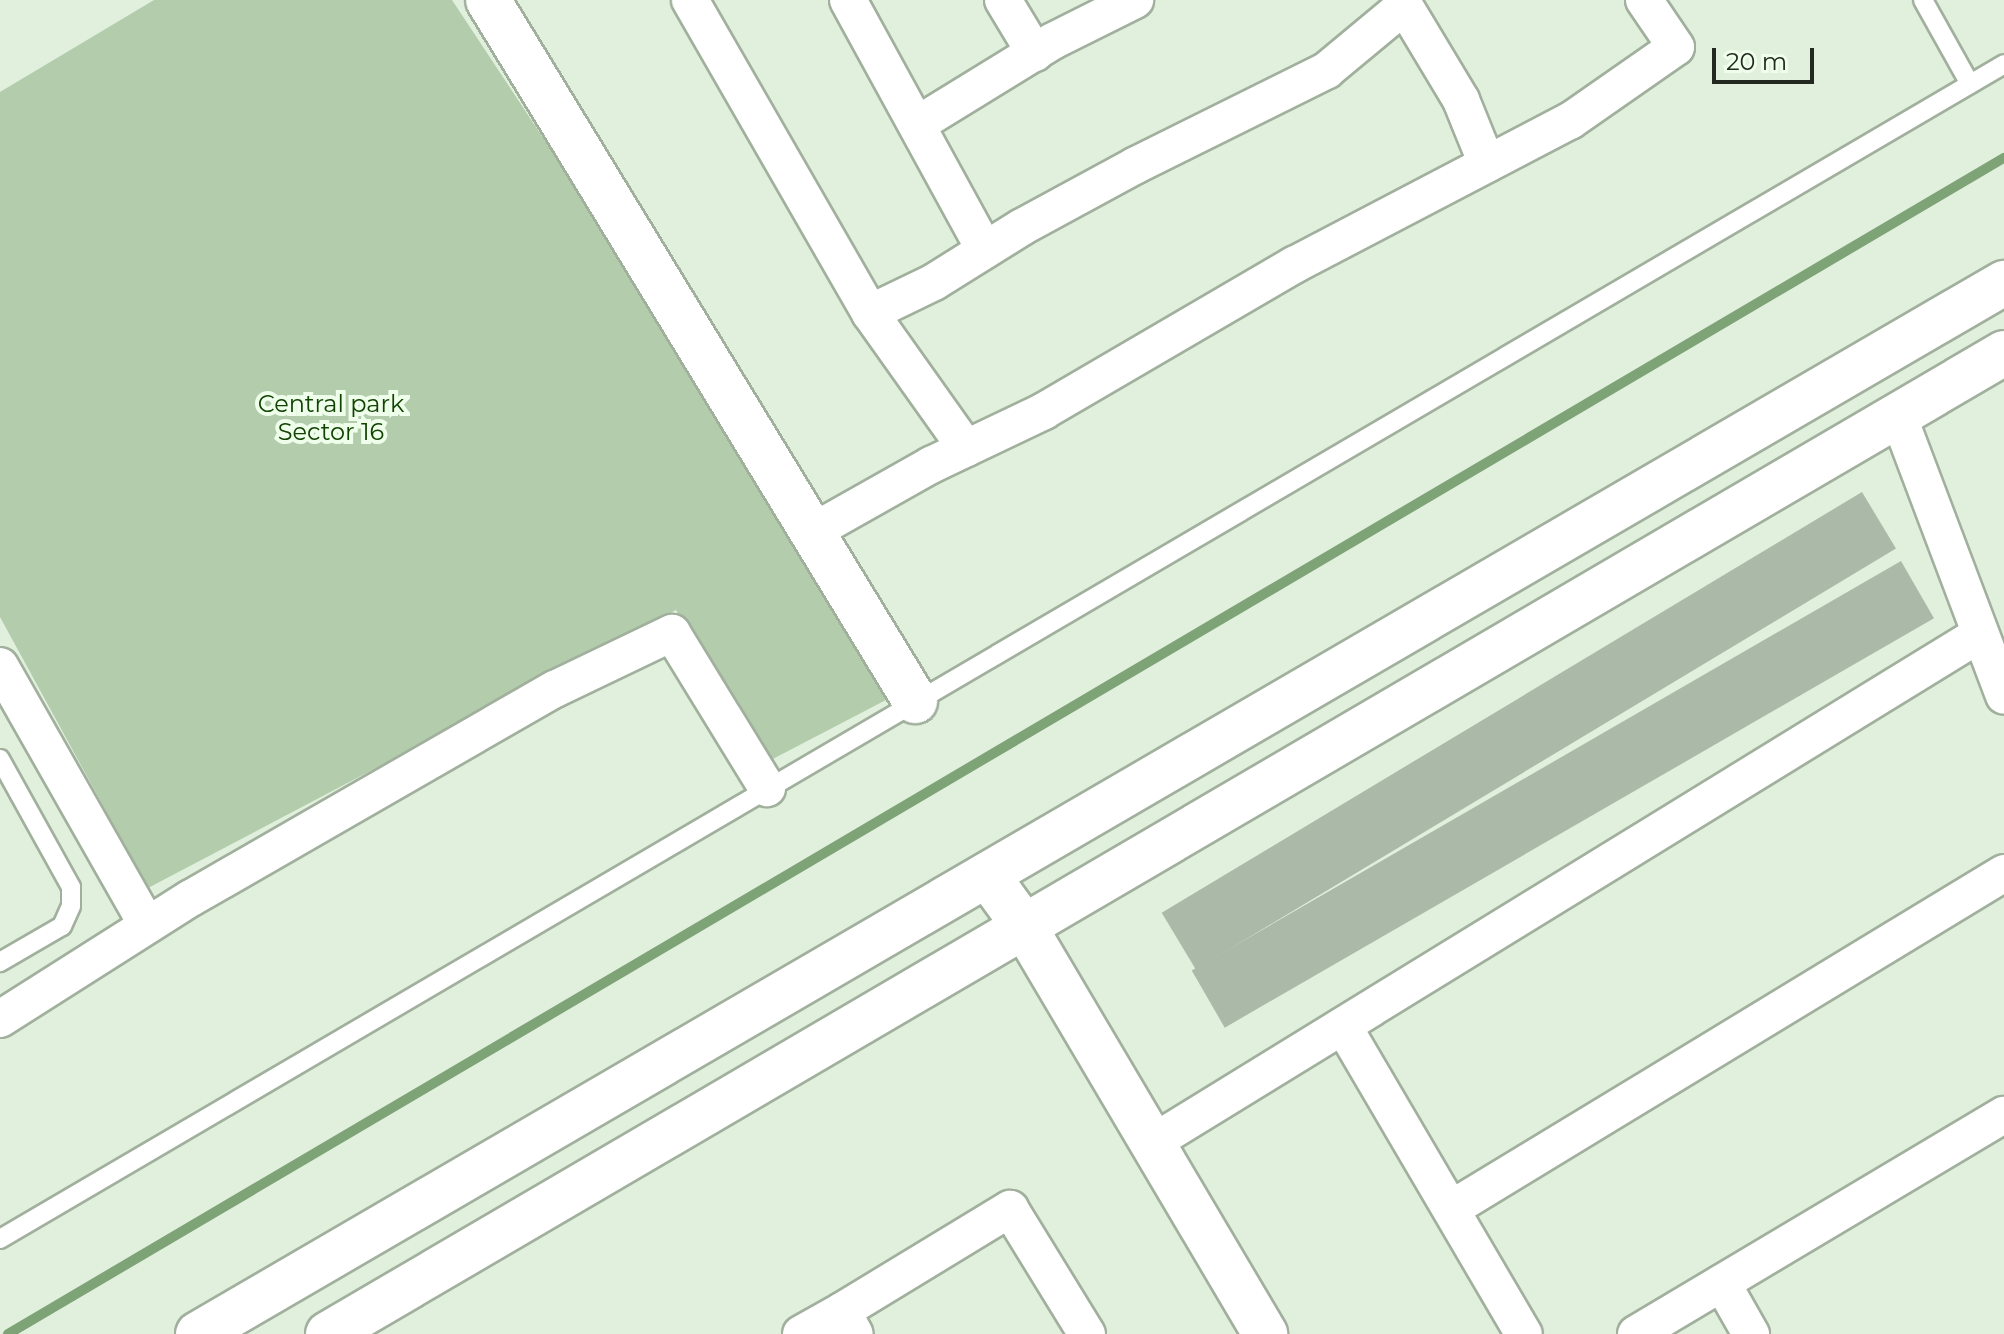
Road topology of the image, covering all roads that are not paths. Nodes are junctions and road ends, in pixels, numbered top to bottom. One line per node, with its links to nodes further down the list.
1 (488, 0): 20 (street)
2 (690, 0): 16 (street)
3 (848, 0): 12 (street)
4 (1003, 0): 9 (street)
5 (1135, 0): 9 (street)
6 (1644, 0): 13 (street)
7 (1923, 0): 11 (lane)
8 (1402, 3): 13 (street); 14 (street)
9 (1035, 53): 12 (street)
10 (2004, 64): 11 (lane)
11 (1970, 84): 24 (lane)
12 (918, 124): 14 (street)
13 (1487, 164): 19 (street)
14 (985, 250): 16 (street)
15 (2004, 283): 28 (street)
16 (870, 313): 19 (street)
17 (2004, 353): 18 (street)
18 (1898, 415): 21 (street); 30 (street)
19 (966, 448): 20 (street)
20 (812, 532): 24 (street)
21 (1980, 634): 23 (street); 33 (street)
22 (0, 666): 29 (street)
23 (2004, 696)
24 (915, 701): 26 (lane)
25 (0, 759): 31 (lane)
26 (767, 788): 29 (street); 37 (lane)
27 (2004, 873): 36 (street)
28 (987, 875): 30 (street); 40 (street)
29 (147, 925): 32 (street)
30 (1024, 926): 35 (street); 41 (street)
31 (0, 962)
32 (0, 1019)
33 (1343, 1026): 35 (street); 36 (street)
34 (2004, 1115): 38 (street)
35 (1152, 1143): 44 (street)
36 (1451, 1209): 45 (street)
37 (0, 1239)
38 (1722, 1283): 46 (street); 47 (street)
39 (848, 1322): 42 (street); 43 (street)
40 (198, 1334)
41 (329, 1334)
42 (801, 1334)
43 (1087, 1334)
44 (1265, 1334)
45 (1524, 1334)
46 (1636, 1334)
47 (1751, 1334)

